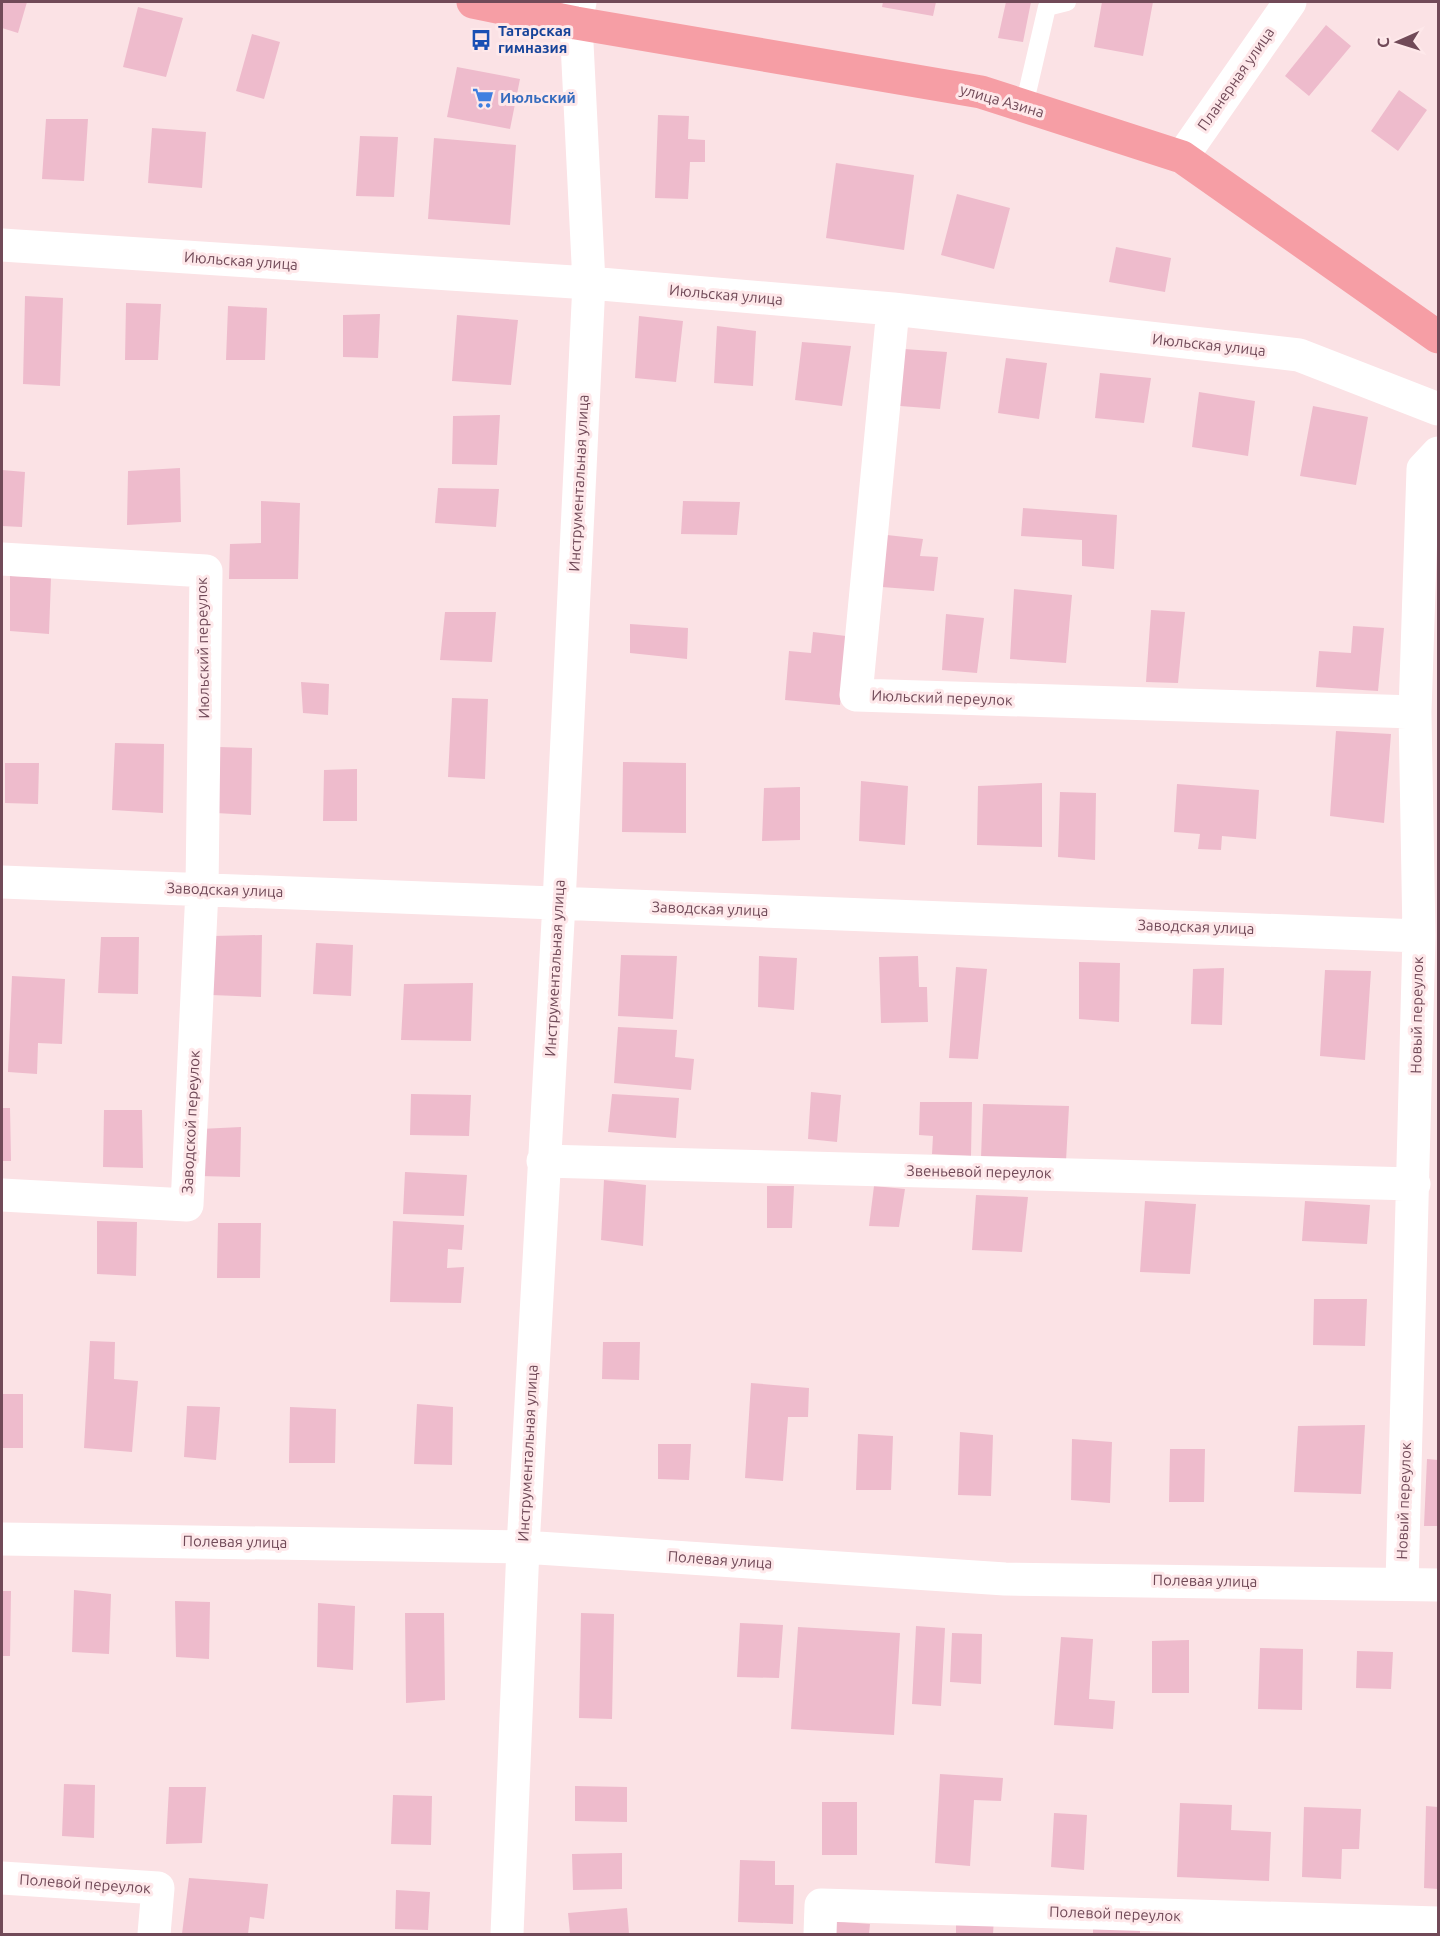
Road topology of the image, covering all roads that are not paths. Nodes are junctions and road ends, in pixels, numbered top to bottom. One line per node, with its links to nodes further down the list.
1 (473, 2): 4 (main road, улица Азина)
2 (1067, 2): 5 (lane)
3 (1290, 2): 6 (street, Планерная улица)
4 (578, 12): 5 (main road, улица Азина); 8 (street, Инструментальная улица)
5 (1024, 106): 6 (main road, улица Азина)
6 (1182, 157): 10 (main road, улица Азина)
7 (2, 245): 8 (street, Июльская улица)
8 (589, 283): 9 (street, Июльская улица); 17 (street, Инструментальная улица)
9 (892, 309): 11 (street, Июльская улица); 14 (street, Июльский переулок)
10 (1438, 337)
11 (1438, 409)
12 (1438, 453): 14 (street, Новый переулок)
13 (2, 559): 16 (street, Июльский переулок)
14 (1415, 712): 18 (street, Новый переулок)
15 (2, 882): 16 (street, Заводская улица)
16 (202, 890): 17 (street, Заводская улица); 21 (street, Заводской переулок)
17 (559, 903): 18 (street, Заводская улица); 19 (street, Инструментальная улица)
18 (1419, 936): 20 (street, Новый переулок)
19 (543, 1161): 20 (street, Звеньевой переулок); 23 (street, Инструментальная улица)
20 (1414, 1184): 24 (street, Новый переулок)
21 (2, 1195)
22 (2, 1539): 23 (street, Полевая улица)
23 (523, 1546): 24 (street, Полевая улица); 29 (street, Инструментальная улица)
24 (1402, 1583): 25 (street, Полевая улица)
25 (1438, 1585)
26 (2, 1878): 28 (street, Полевой переулок)
27 (1438, 1923): 30 (street, Полевой переулок)
28 (154, 1935)
29 (507, 1935)
30 (820, 1935)

